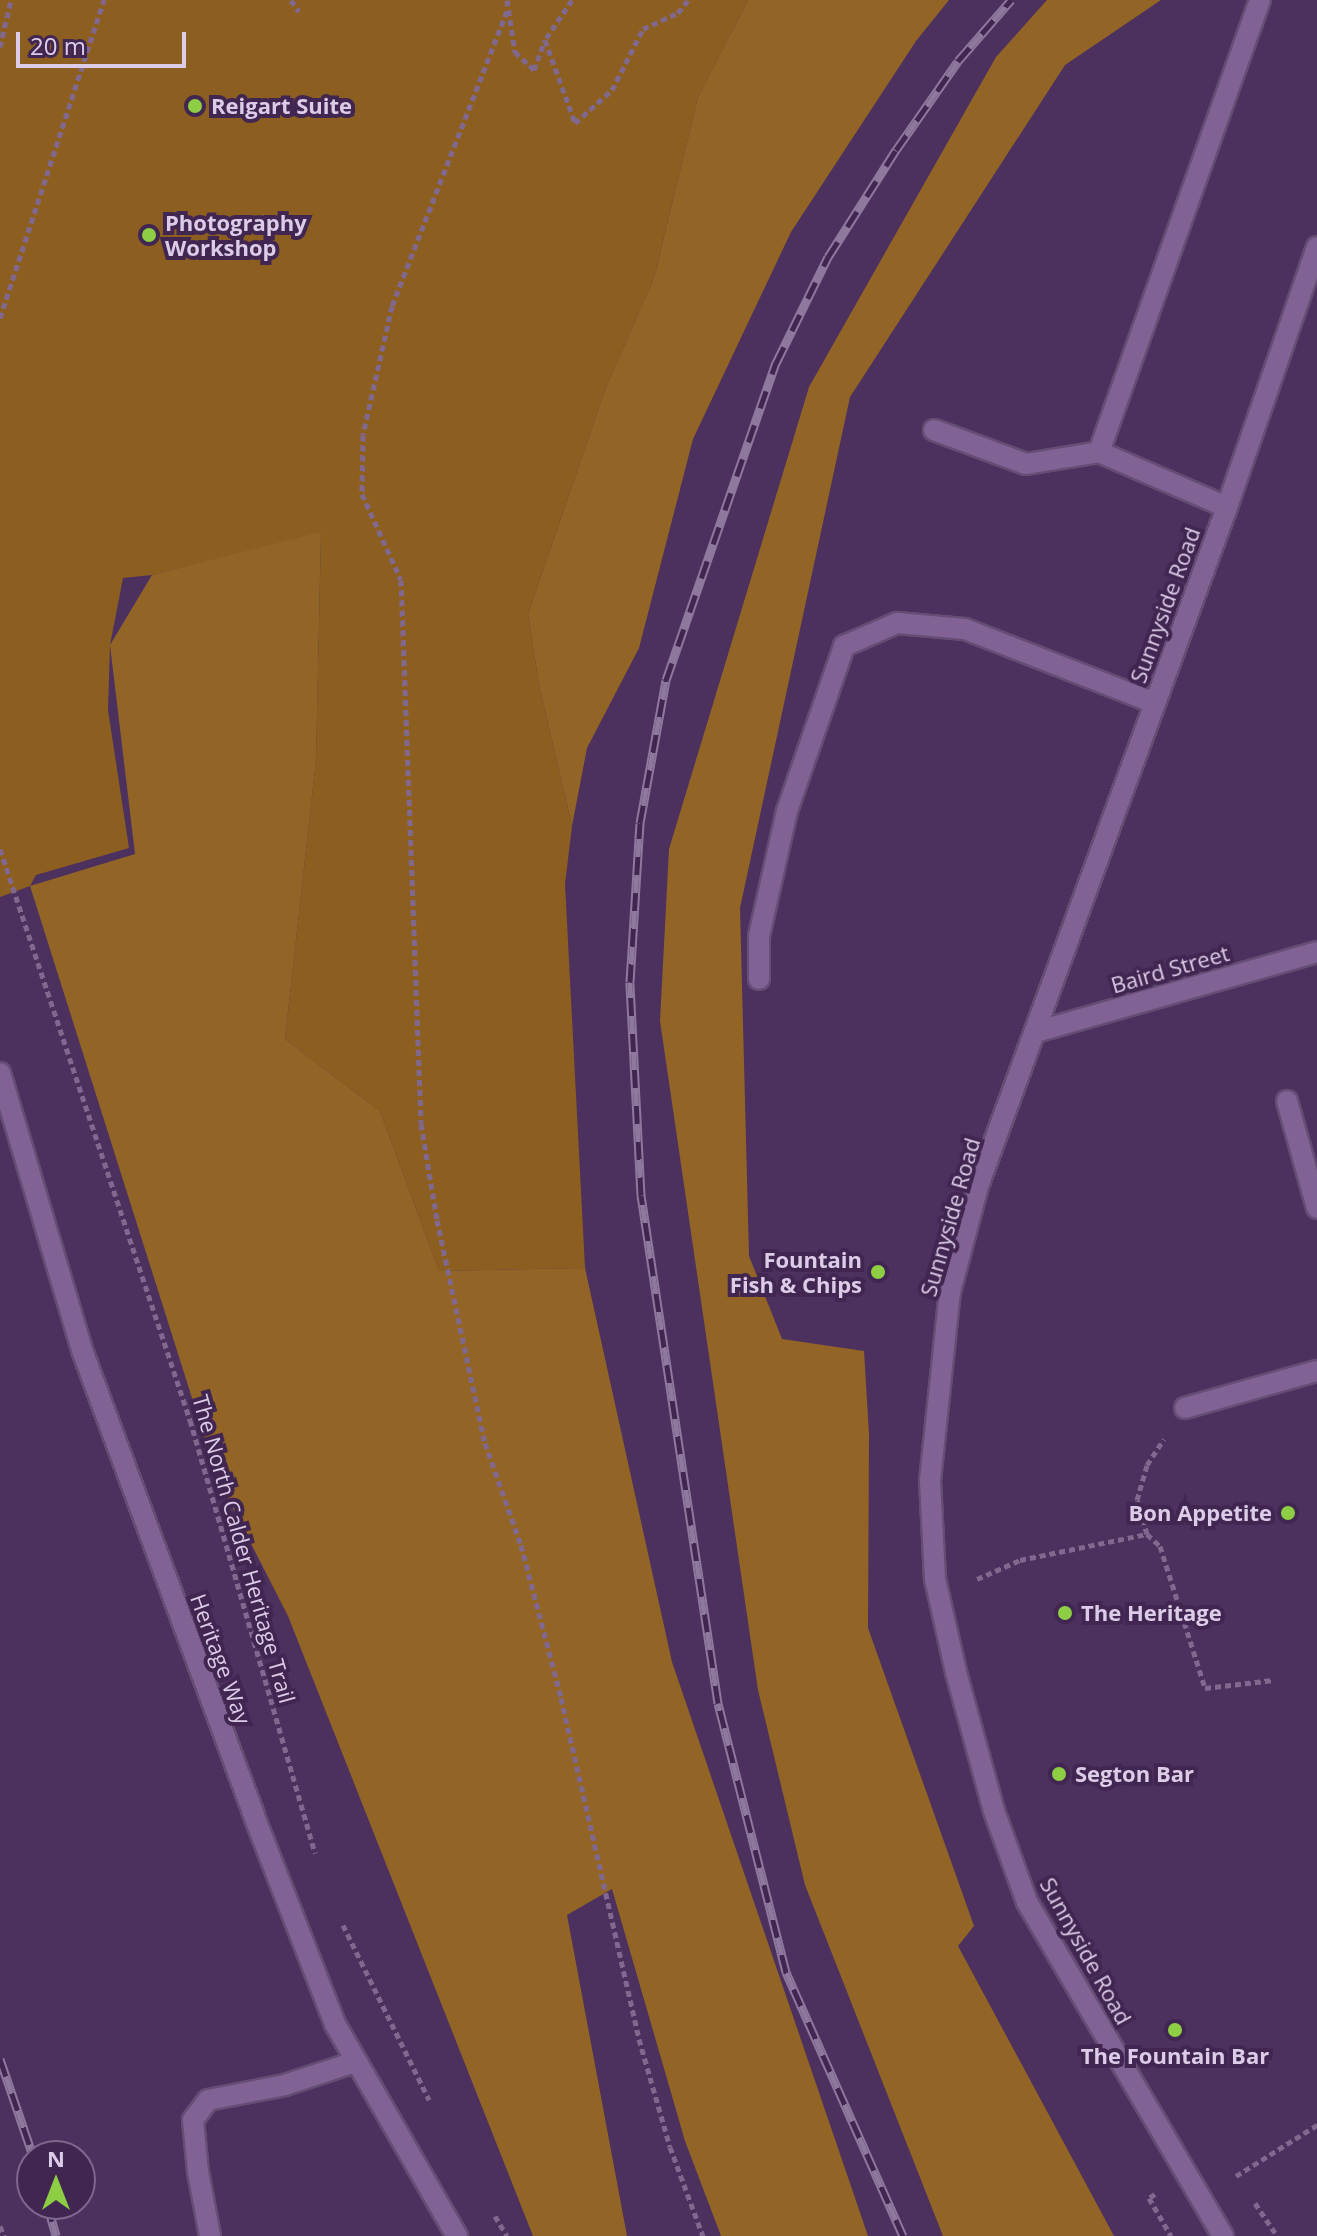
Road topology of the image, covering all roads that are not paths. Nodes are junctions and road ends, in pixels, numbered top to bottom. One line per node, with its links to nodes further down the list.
1 (1260, 0): 4 (main road)
2 (1317, 247): 5 (main road, Sunnyside Road)
3 (934, 430): 4 (main road)
4 (1099, 452): 5 (main road)
5 (1227, 507): 6 (main road, Sunnyside Road)
6 (1155, 703): 8 (main road); 9 (main road, Sunnyside Road)
7 (1317, 952): 9 (main road, Baird Street)
8 (759, 979)
9 (1036, 1032): 18 (main road, Sunnyside Road)
10 (0, 1073): 15 (main road, Heritage Way)
11 (1287, 1101): 12 (main road)
12 (1317, 1208)
13 (1317, 1371): 14 (main road)
14 (1185, 1408)
15 (355, 2062): 16 (main road); 17 (main road, Heritage Way)
16 (210, 2236)
17 (457, 2236)
18 (1223, 2236)

